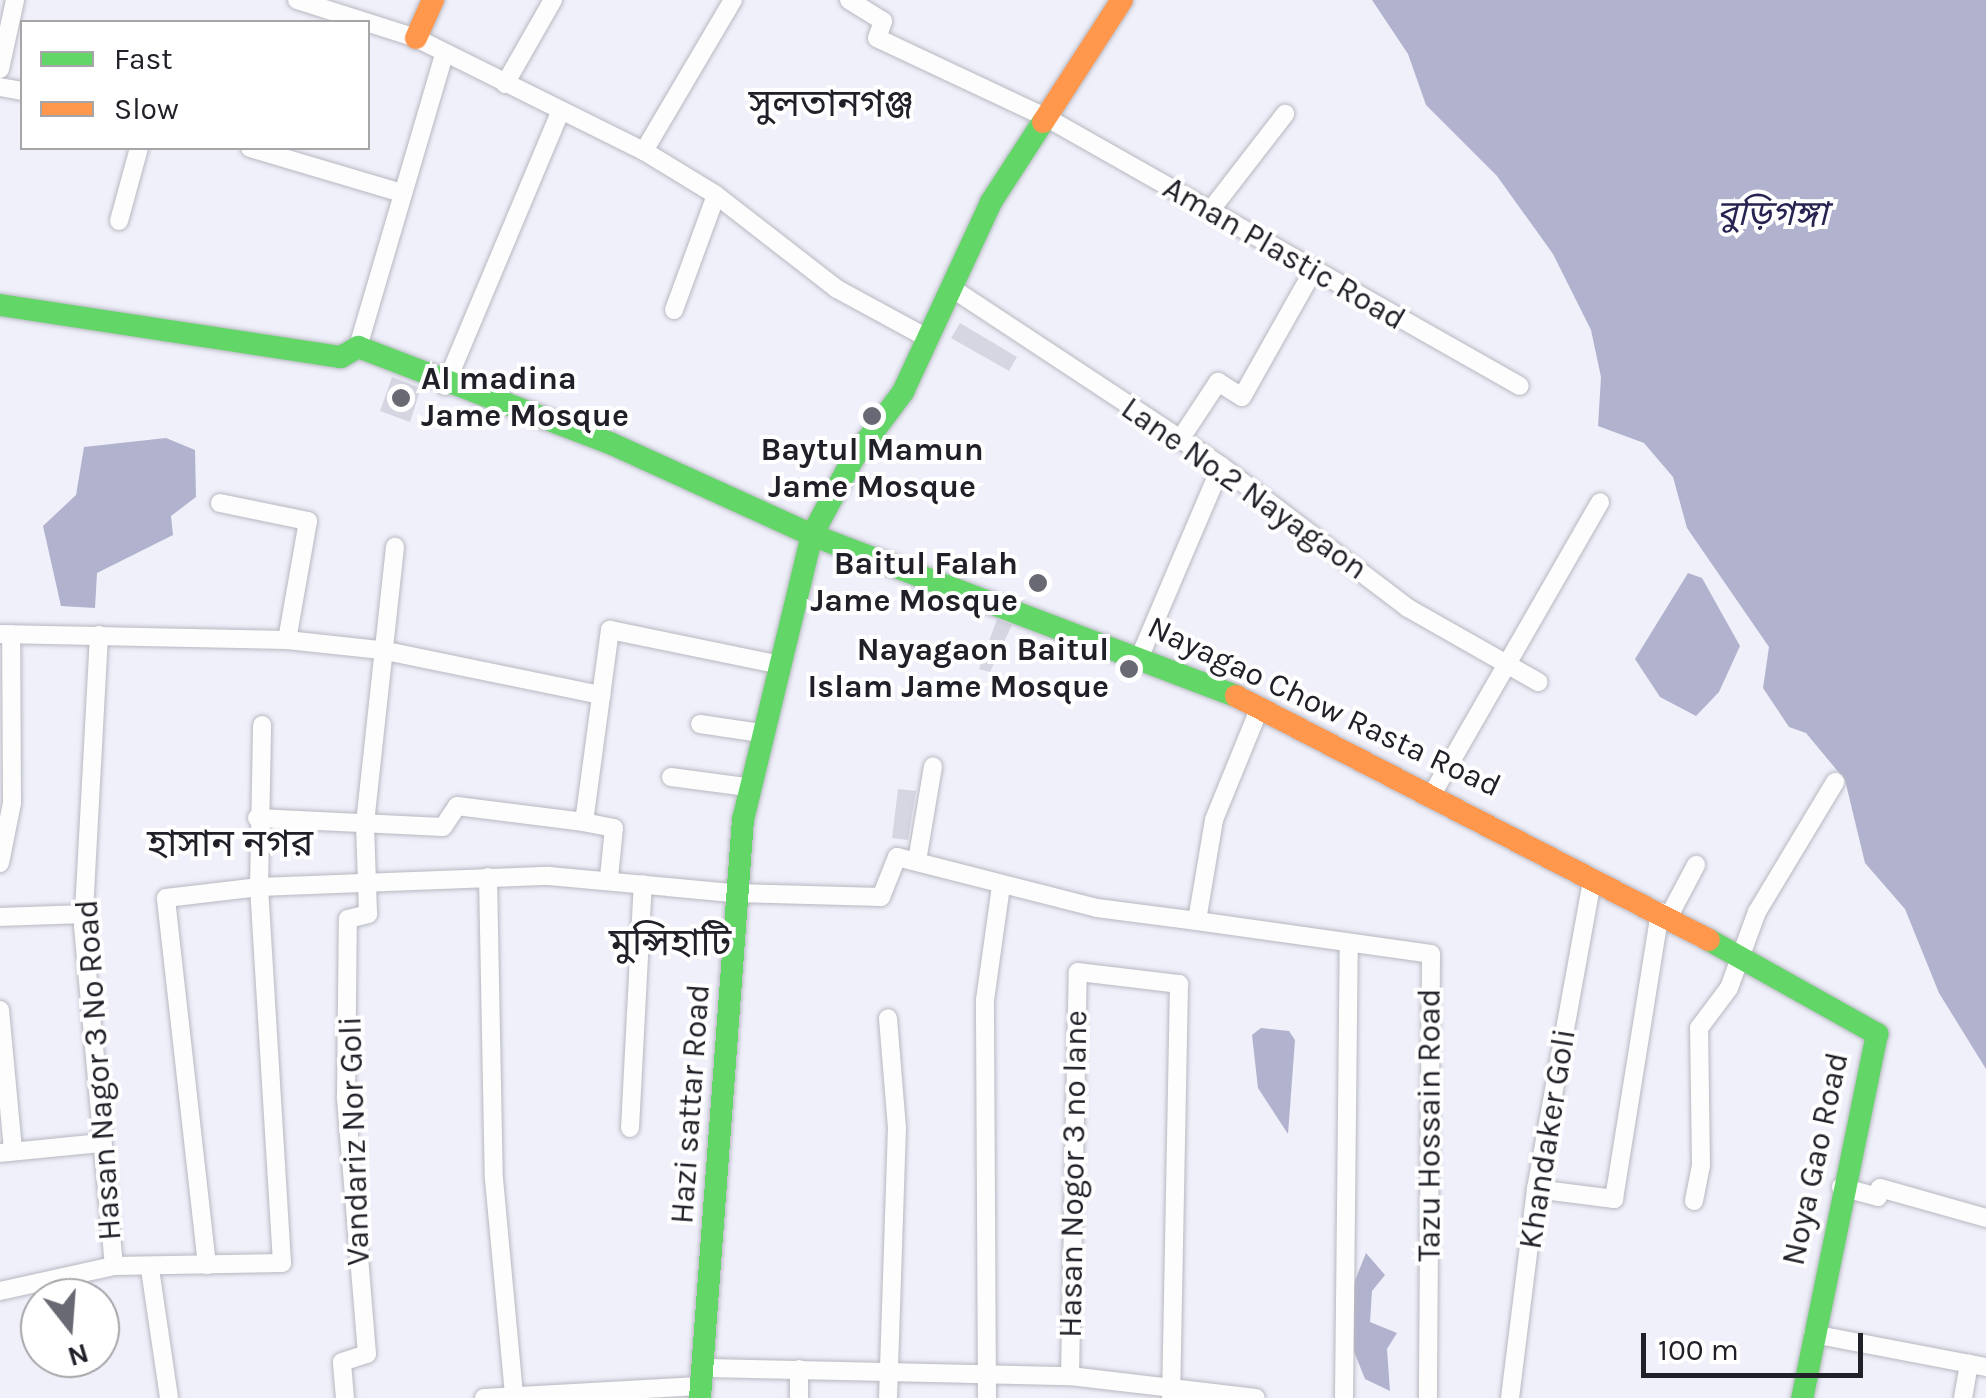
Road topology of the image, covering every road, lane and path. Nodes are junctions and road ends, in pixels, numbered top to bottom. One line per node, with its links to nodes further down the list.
1 (15, 0): 12 (street)
2 (296, 0): 8 (street)
3 (433, 0): 10 (street)
4 (553, 0): 13 (street)
5 (733, 0): 19 (street)
6 (849, 0): 16 (street, Aman Plastic Road)
7 (1122, 0): 16 (street, Hazi sattar Road)
8 (359, 20)
9 (370, 23): 10 (street)
10 (416, 38): 11 (street)
11 (444, 55): 13 (street); 20 (street)
12 (0, 69)
13 (505, 84): 14 (street)
14 (560, 113): 19 (street); 32 (street)
15 (1285, 114): 22 (street)
16 (1049, 119): 22 (street, Aman Plastic Road); 27 (street, Hazi sattar Road)
17 (138, 150): 23 (street)
18 (257, 150): 20 (street)
19 (644, 152): 21 (street)
20 (399, 192): 31 (street)
21 (716, 194): 24 (street); 29 (street)
22 (1210, 211): 26 (street, Aman Plastic Road)
23 (120, 221)
24 (769, 234): 25 (street); 30 (street)
25 (756, 249)
26 (1312, 270): 33 (street, Aman Plastic Road); 34 (street)
27 (953, 290): 30 (street, Hazi sattar Road); 34 (street, Lane No.2 Nayagaon)
28 (0, 305): 31 (street)
29 (674, 310)
30 (929, 339): 38 (street, Hazi sattar Road)
31 (358, 347): 32 (street, Nayagao Chow Rasta Road)
32 (446, 386): 38 (street, Nayagao Chow Rasta Road)
33 (1520, 386)
34 (1179, 440): 35 (street, Lane No.2 Nayagaon)
35 (1221, 466): 44 (street); 46 (street, Lane No.2 Nayagaon)
36 (1600, 502): 46 (street)
37 (220, 504): 42 (street)
38 (812, 536): 44 (street, Nayagao Chow Rasta Road); 45 (street, Hazi sattar Road)
39 (395, 547): 43 (street)
40 (5, 634): 41 (street); 62 (street)
41 (99, 635): 42 (street); 72 (street, Hasan Nagor 3 No Road)
42 (288, 640): 43 (street)
43 (381, 650): 48 (street); 60 (street)
44 (1140, 654): 49 (street, Nayagao Chow Rasta Road)
45 (776, 664): 48 (street); 52 (street, Hazi sattar Road)
46 (1506, 666): 47 (street, Lane No.2 Nayagaon); 57 (street)
47 (1538, 682)
48 (601, 695): 59 (street)
49 (1260, 707): 57 (street, Nayagao Chow Rasta Road); 74 (street)
50 (700, 724): 52 (street)
51 (262, 725): 58 (street)
52 (760, 733): 56 (street, Hazi sattar Road)
53 (933, 766): 61 (street)
54 (671, 777): 56 (street)
55 (1835, 782): 77 (street)
56 (747, 787): 71 (street, Hazi sattar Road)
57 (1434, 791): 66 (street, Nayagao Chow Rasta Road)
58 (258, 818): 60 (street); 70 (street)
59 (584, 822): 60 (street); 64 (street)
60 (364, 823): 67 (street)
61 (918, 861): 69 (street, Tazu Hossain Road); 71 (street)
62 (0, 863)
63 (1696, 865): 73 (street)
64 (609, 877): 65 (street); 68 (street)
65 (488, 878): 67 (street); 99 (street)
66 (1592, 880): 73 (street, Nayagao Chow Rasta Road); 84 (street, Khandaker Goli)
67 (365, 883): 70 (street); 101 (street, Vandariz Nor Goli)
68 (642, 884): 71 (street); 80 (street)
69 (1001, 886): 74 (street, Tazu Hossain Road); 95 (street)
70 (259, 887): 87 (street); 87 (street)
71 (735, 893): 96 (street, Hazi sattar Road)
72 (84, 914): 75 (street); 81 (street, Hasan Nagor 3 No Road)
73 (1664, 914): 77 (street, Nayagao Chow Rasta Road); 84 (street)
74 (1197, 921): 76 (street, Tazu Hossain Road)
75 (0, 922)
76 (1349, 944): 107 (street); 108 (street, Tazu Hossain Road)
77 (1737, 952): 83 (street, Noya Gao Road); 85 (street)
78 (0, 1010): 82 (street)
79 (888, 1018): 93 (street)
80 (630, 1128)
81 (100, 1143): 82 (street); 88 (street, Hasan Nagor 3 No Road)
82 (7, 1152)
83 (1841, 1187): 86 (street); 91 (street, Noya Gao Road)
84 (1536, 1189): 109 (street, Khandaker Goli)
85 (1694, 1201)
86 (1986, 1218)
87 (213, 1265): 89 (street)
88 (114, 1266): 89 (street); 90 (street)
89 (150, 1268): 100 (street)
90 (0, 1291)
91 (1813, 1334): 92 (street); 110 (street, Noya Gao Road)
92 (1978, 1366): 111 (street)
93 (885, 1368): 94 (street); 95 (street); 104 (street)
94 (799, 1369): 96 (street); 103 (street)
95 (987, 1376): 97 (street); 105 (street)
96 (702, 1384): 99 (street)
97 (1060, 1384): 98 (street); 98 (street, Hasan Nogor 3 no lane)
98 (1171, 1392): 106 (street)
99 (521, 1396): 102 (street)
100 (168, 1398)
101 (345, 1398)
102 (484, 1398)
103 (799, 1398)
104 (888, 1398)
105 (987, 1398)
106 (1256, 1398)
107 (1344, 1398)
108 (1428, 1398)
109 (1510, 1398)
110 (1802, 1398)
111 (1964, 1398)

